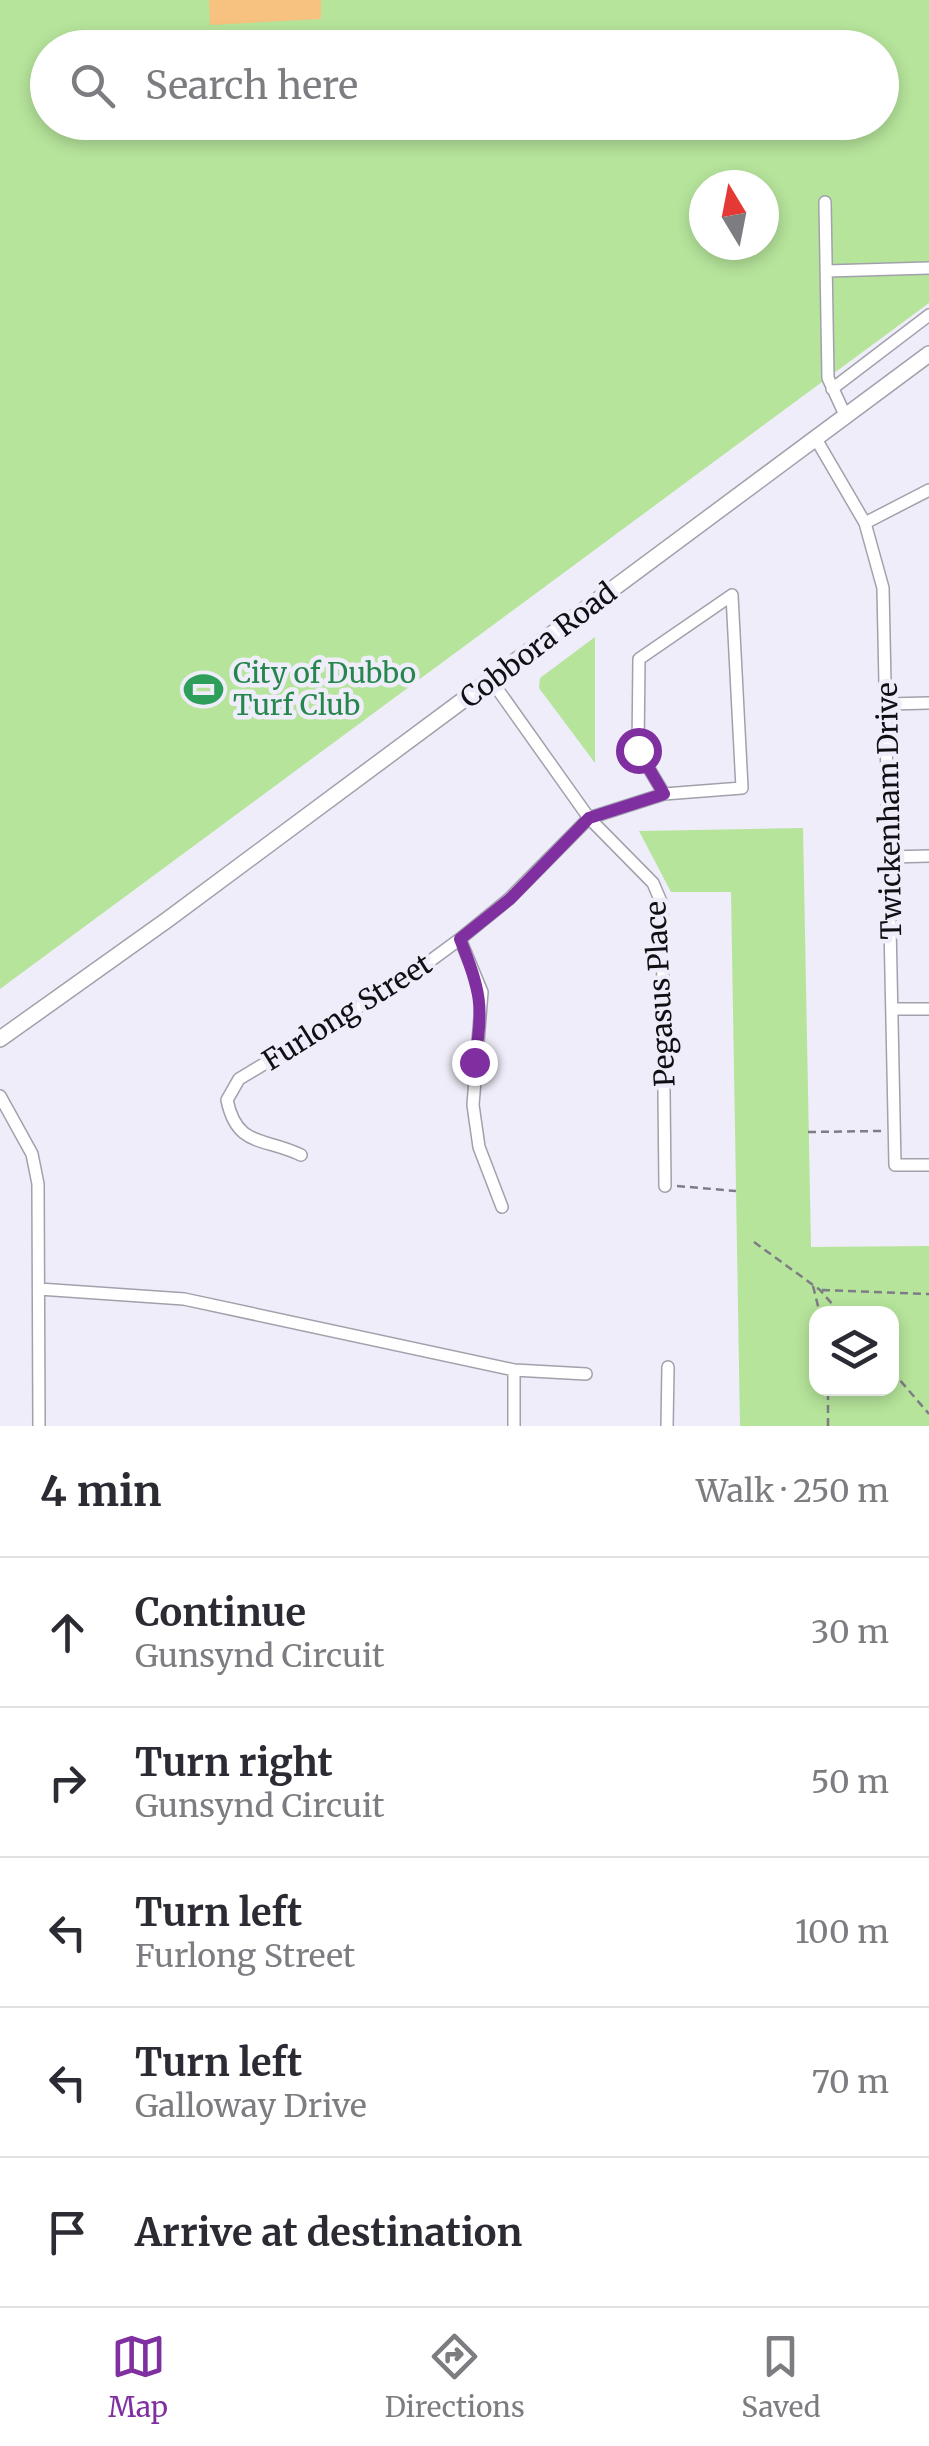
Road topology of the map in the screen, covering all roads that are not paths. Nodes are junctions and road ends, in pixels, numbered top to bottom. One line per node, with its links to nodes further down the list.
1 (825, 202): 3 (street)
2 (929, 268): 3 (street)
3 (827, 271): 6 (street)
4 (929, 315): 6 (street)
5 (929, 354): 7 (main road, Cobbora Road)
6 (832, 389): 7 (street)
7 (846, 417): 8 (main road, Cobbora Road)
8 (816, 438): 10 (street, Twickenham Drive); 11 (main road, Cobbora Road)
9 (929, 490): 10 (street)
10 (866, 523): 13 (street, Twickenham Drive)
11 (491, 680): 15 (street, Pegasus Place); 21 (main road, Cobbora Road)
12 (929, 703): 13 (street)
13 (887, 704): 17 (street, Twickenham Drive)
14 (664, 794): 14 (street); 15 (street)
15 (589, 818): 18 (street, Furlong Street); 25 (street, Pegasus Place)
16 (929, 856): 17 (street)
17 (889, 857): 19 (street, Twickenham Drive)
18 (460, 939): 23 (street, Furlong Street); 26 (street)
19 (892, 1009): 20 (street); 24 (street, Twickenham Drive)
20 (929, 1009)
21 (0, 1038)
22 (0, 1096): 27 (street)
23 (301, 1155)
24 (929, 1165)
25 (665, 1186)
26 (502, 1207)
27 (39, 1289): 29 (street); 31 (street)
28 (668, 1367): 33 (street)
29 (514, 1370): 30 (street); 32 (street)
30 (586, 1374)
31 (39, 1426)
32 (514, 1426)
33 (667, 1426)

